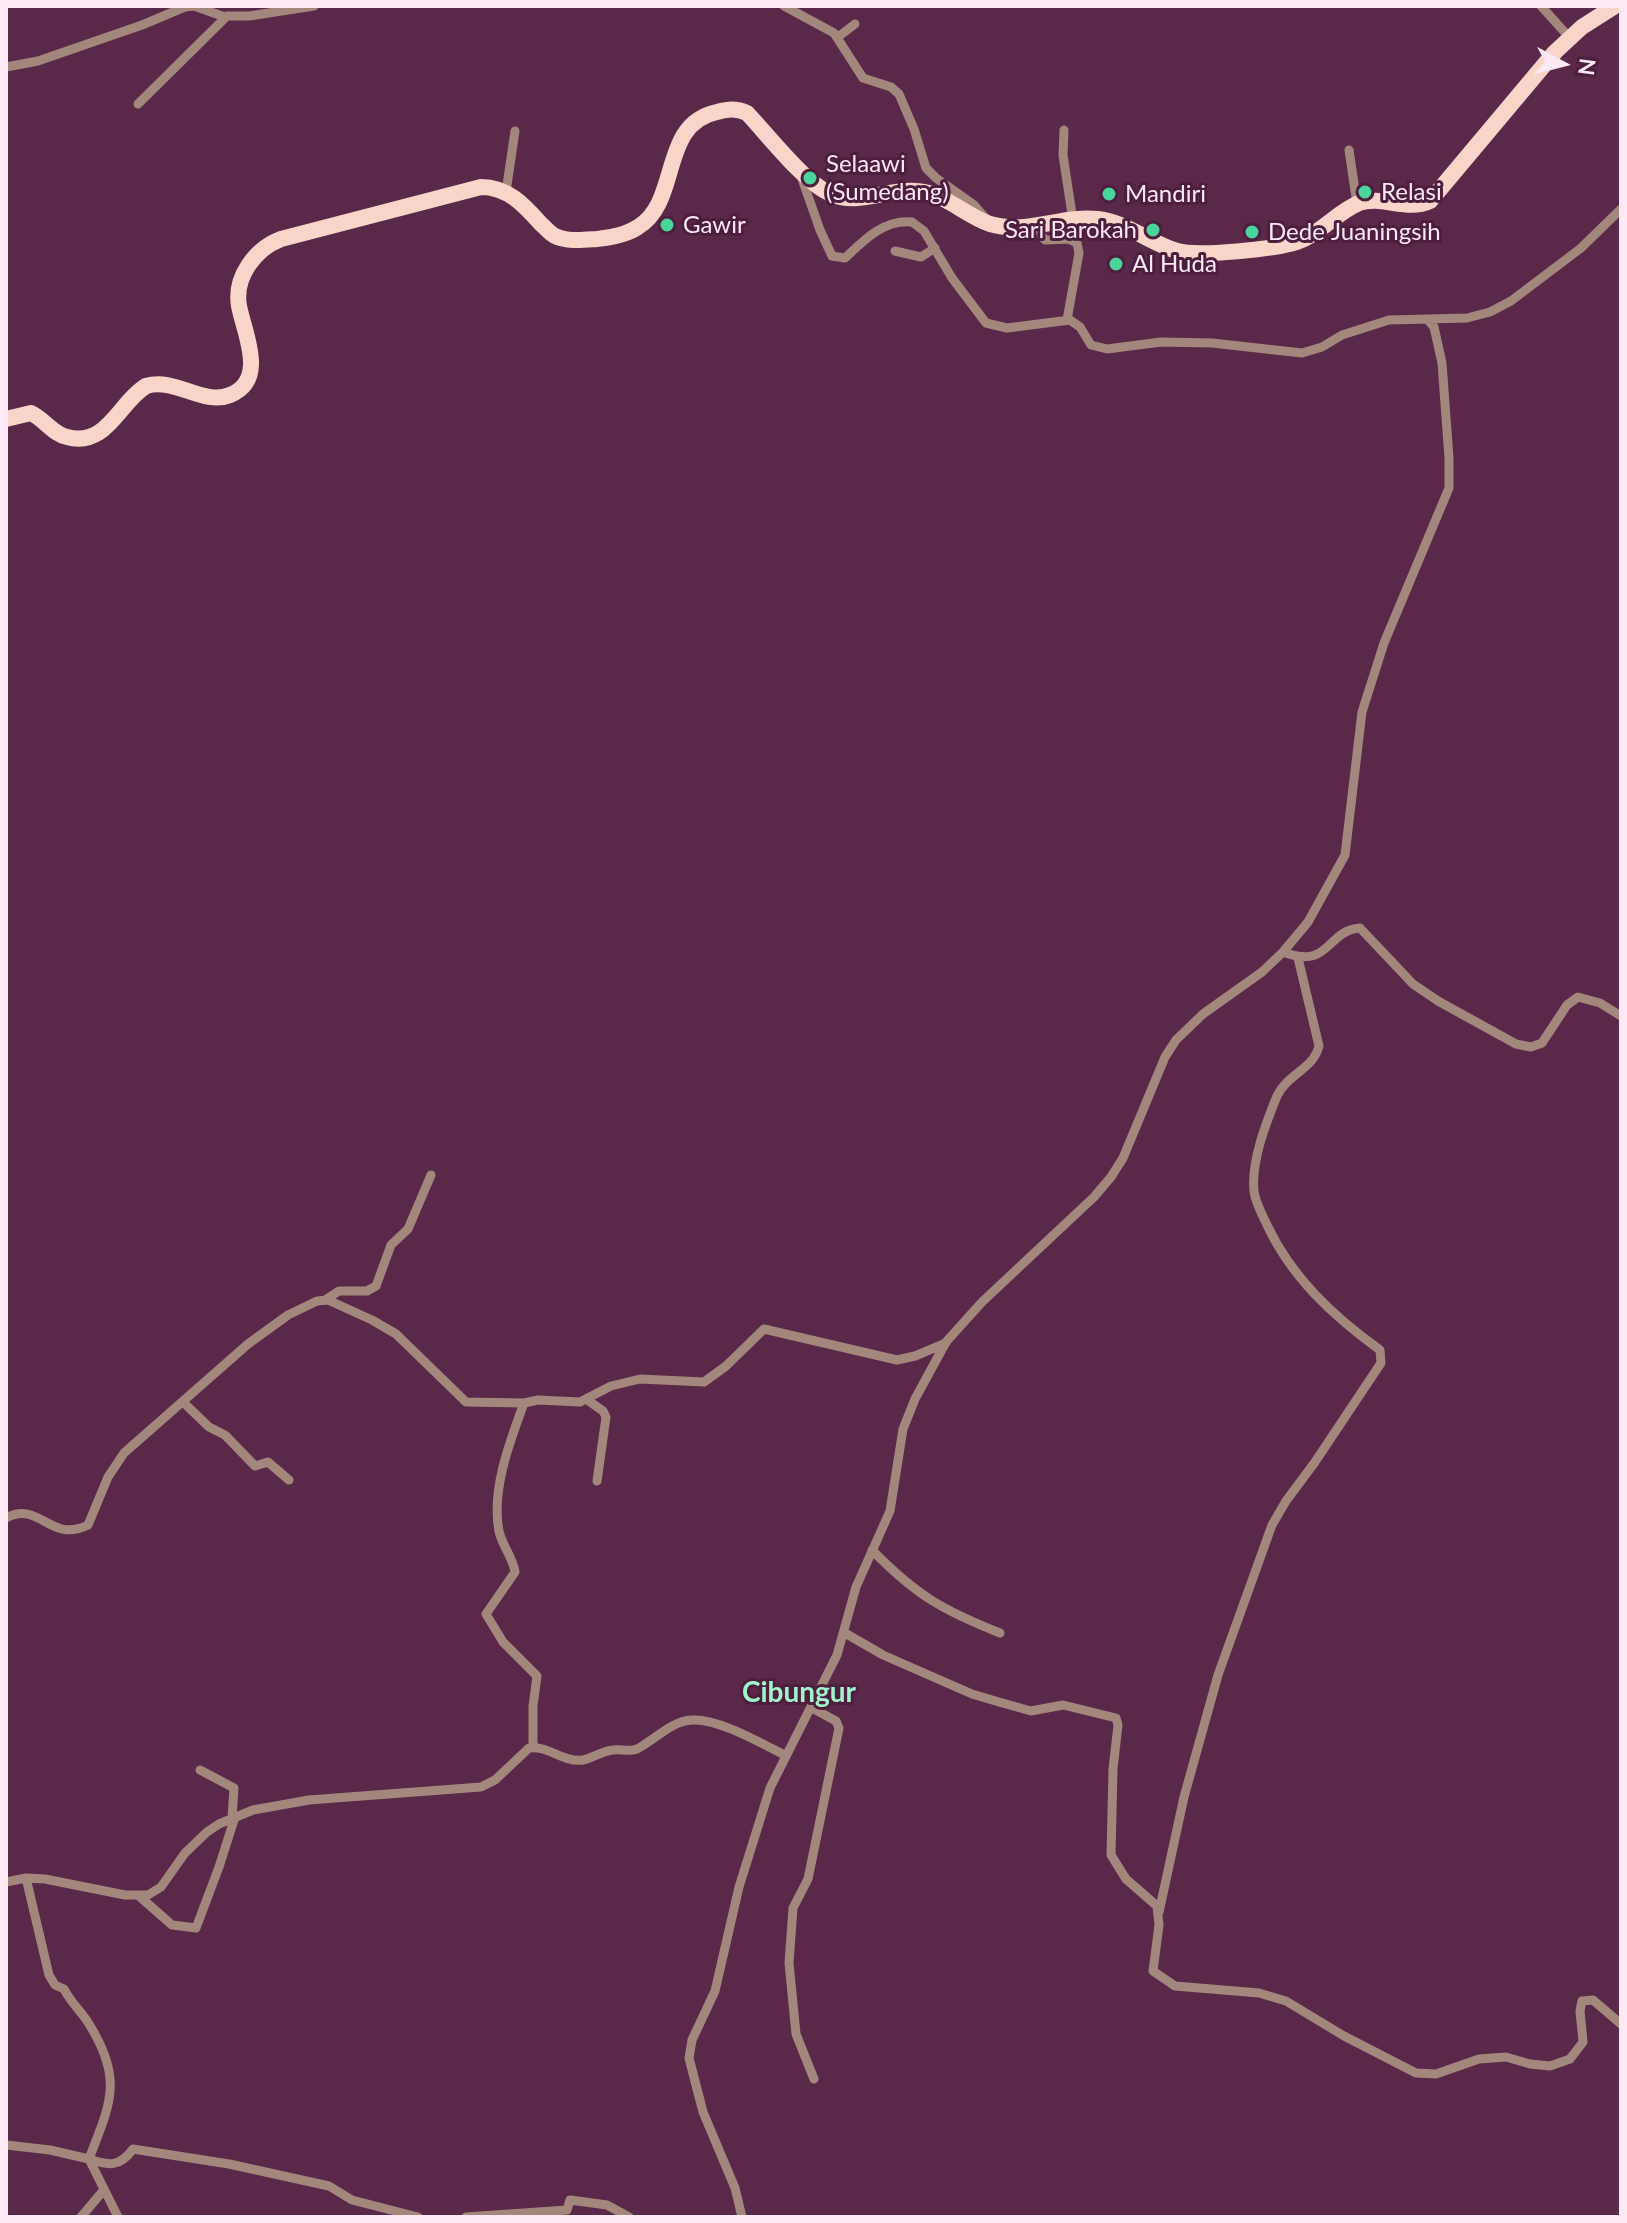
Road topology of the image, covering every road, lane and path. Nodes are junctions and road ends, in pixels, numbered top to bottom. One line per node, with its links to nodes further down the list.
1 (314, 6): 5 (street)
2 (784, 6): 7 (street)
3 (1541, 6): 8 (street)
4 (1615, 6): 8 (main road)
5 (225, 17): 9 (street); 10 (street)
6 (855, 24): 7 (street)
7 (838, 37): 19 (street)
8 (1569, 37): 16 (main road)
9 (6, 67)
10 (138, 104)
11 (1064, 130): 18 (street)
12 (515, 131): 15 (street)
13 (1349, 150): 16 (street)
14 (797, 165): 15 (main road); 19 (main road); 21 (street)
15 (506, 192): 25 (main road)
16 (1357, 204): 18 (main road)
17 (1621, 209): 24 (street)
18 (1073, 221): 20 (main road)
19 (990, 223): 20 (main road)
20 (1036, 228): 23 (street)
21 (935, 248): 22 (street); 23 (street)
22 (895, 251)
23 (1067, 320): 24 (street)
24 (1428, 320): 26 (street)
25 (6, 419)
26 (1283, 952): 27 (street); 31 (street)
27 (1298, 958): 28 (street); 49 (street)
28 (1621, 1016)
29 (431, 1175): 30 (street)
30 (325, 1300): 33 (street); 34 (street)
31 (946, 1342): 32 (street); 38 (street)
32 (586, 1399): 34 (street); 36 (street)
33 (183, 1402): 35 (street); 37 (street)
34 (524, 1403): 42 (street)
35 (289, 1480)
36 (597, 1481)
37 (6, 1518)
38 (872, 1550): 39 (street); 40 (street)
39 (845, 1633): 41 (street); 49 (street)
40 (1000, 1633)
41 (812, 1708): 43 (street); 51 (street)
42 (533, 1747): 43 (street); 45 (street)
43 (785, 1755): 60 (street)
44 (200, 1770): 45 (street)
45 (233, 1817): 48 (street); 48 (street)
46 (26, 1878): 47 (street); 48 (street); 53 (street)
47 (6, 1882)
48 (139, 1896)
49 (1159, 1915): 50 (street)
50 (1621, 2024)
51 (814, 2079)
52 (6, 2145): 53 (street)
53 (89, 2159): 54 (street); 57 (street)
54 (103, 2191): 55 (street); 56 (street)
55 (81, 2217)
56 (117, 2217)
57 (418, 2217)
58 (466, 2217): 59 (street)
59 (629, 2217)
60 (742, 2217)

